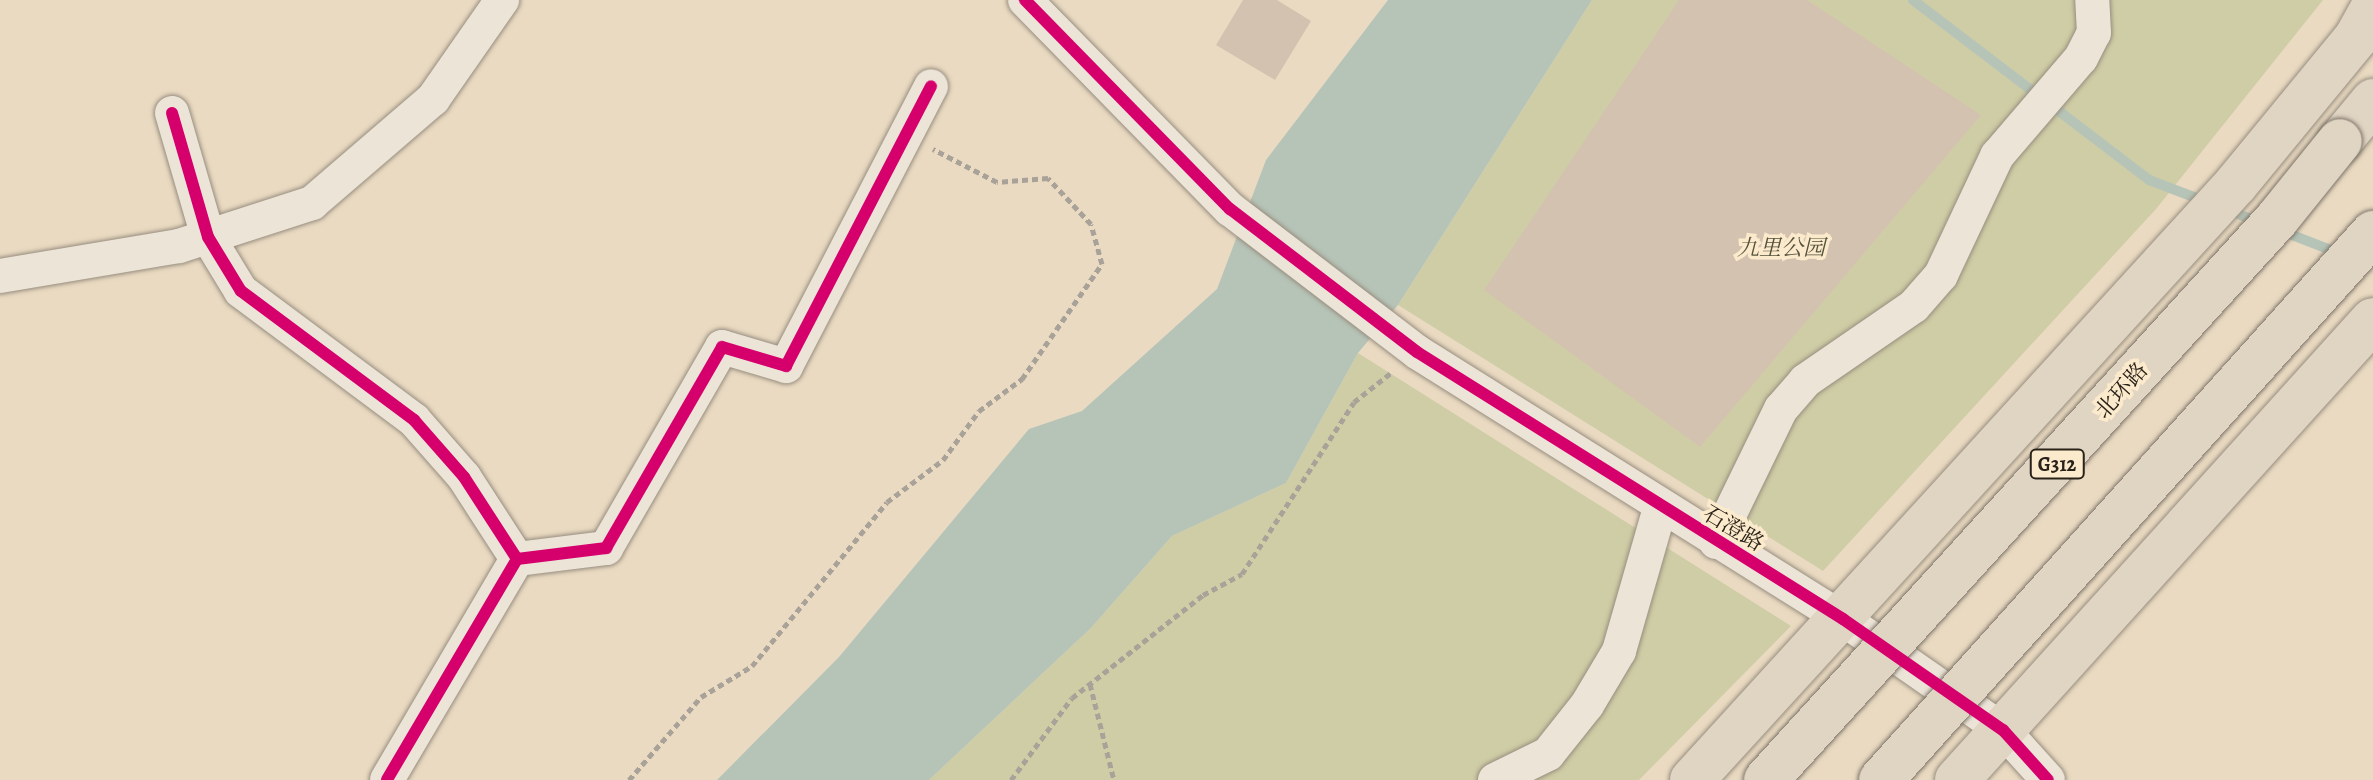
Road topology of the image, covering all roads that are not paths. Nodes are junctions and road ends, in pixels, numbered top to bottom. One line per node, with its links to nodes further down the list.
1 (502, 0): 9 (street)
2 (1025, 0): 12 (street, 石澄路)
3 (2092, 0): 13 (street)
4 (2367, 21): 15 (highway)
5 (931, 86): 14 (street)
6 (2373, 101): 20 (highway, 北环路 / G312, bridge)
7 (172, 113): 9 (street)
8 (2373, 233): 21 (highway, bridge)
9 (208, 237): 10 (street); 14 (street)
10 (0, 276)
11 (2373, 320): 16 (highway)
12 (1660, 508): 13 (street, 石澄路); 18 (street)
13 (1716, 542): 15 (street, 石澄路)
14 (517, 559): 17 (street)
15 (1843, 619): 16 (street, 石澄路); 19 (highway)
16 (2003, 730): 22 (highway); 23 (street, 石澄路)
17 (387, 780)
18 (1495, 780)
19 (1692, 780)
20 (1766, 780)
21 (1881, 780)
22 (1957, 780)
23 (2048, 780)

